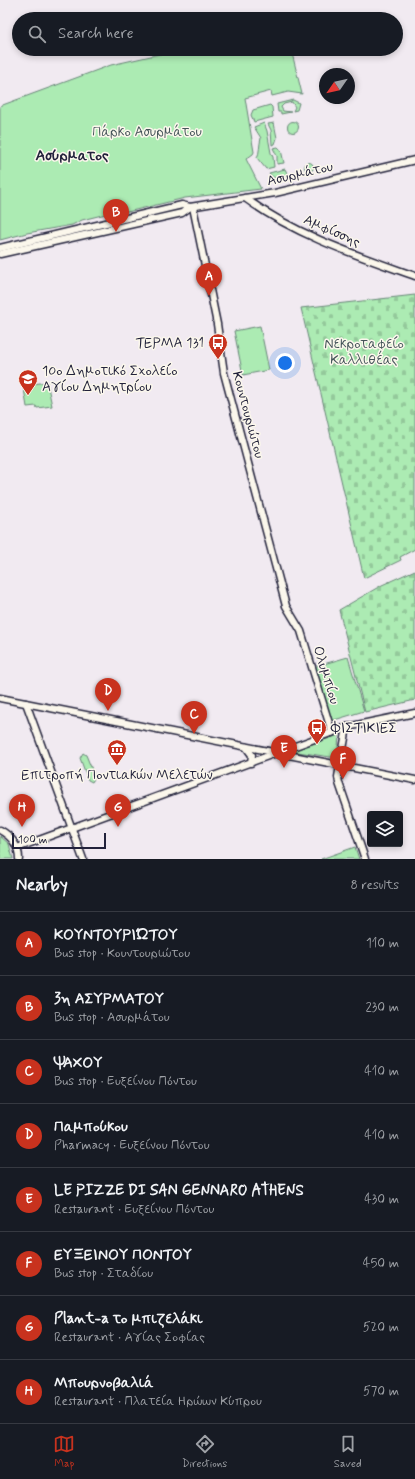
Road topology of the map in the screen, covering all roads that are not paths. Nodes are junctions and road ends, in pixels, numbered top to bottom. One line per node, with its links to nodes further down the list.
1 (415, 160): 2 (street, Ασυρμάτου)
2 (245, 198): 3 (street, Ασυρμάτου); 6 (street, Αμφίσσης)
3 (191, 207): 4 (street, Ασυρμάτου); 5 (street, Ασυρμάτου); 7 (street, Κουντουριώτου)
4 (0, 248)
5 (0, 254)
6 (415, 276)
7 (297, 625): 12 (street, Ολυμπίου)
8 (0, 698): 9 (street)
9 (26, 704): 13 (street); 18 (street)
10 (415, 713): 11 (street)
11 (347, 727): 12 (street); 15 (street)
12 (332, 733): 14 (street)
13 (246, 747): 14 (street); 16 (street)
14 (276, 754): 15 (street); 16 (street)
15 (341, 762): 17 (street); 23 (street)
16 (251, 763): 18 (street)
17 (415, 780)
18 (72, 828): 20 (street); 22 (street)
19 (0, 830): 20 (street)
20 (17, 848): 21 (street)
21 (20, 859)
22 (83, 859)
23 (365, 859)

